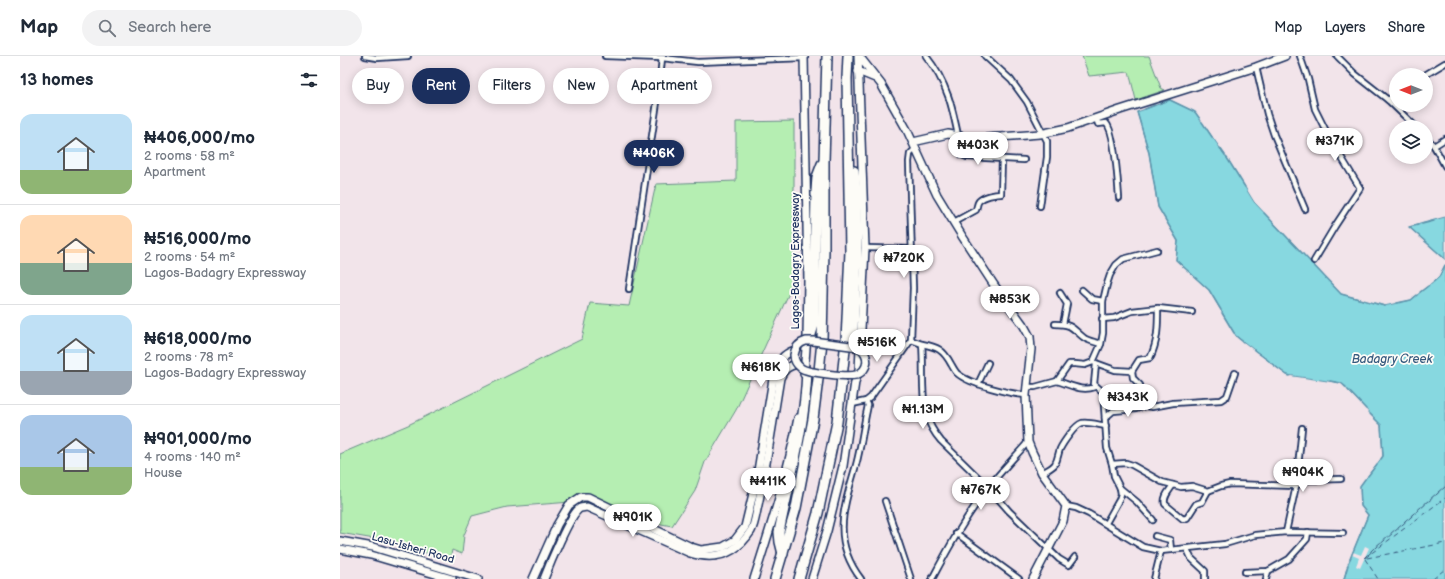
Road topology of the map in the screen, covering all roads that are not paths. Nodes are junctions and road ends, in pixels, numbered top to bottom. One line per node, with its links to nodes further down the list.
1 (365, 56): 2 (street)
2 (408, 56)
3 (605, 56): 13 (street)
4 (827, 56): 29 (highway)
5 (848, 56): 30 (highway)
6 (859, 56): 17 (main road); 18 (main road)
7 (926, 56): 23 (street)
8 (985, 56): 22 (street)
9 (1285, 56): 15 (main road)
10 (1300, 56): 39 (street)
11 (1337, 56): 19 (street)
12 (804, 57): 13 (street); 107 (main road, Lagos-Badagry Expressway)
13 (662, 58): 40 (street)
14 (1445, 63): 16 (street)
15 (1256, 67): 20 (main road); 34 (street)
16 (1433, 70)
17 (858, 71): 18 (main road); 36 (main road)
18 (878, 79): 25 (main road)
19 (1388, 100): 21 (street)
20 (1096, 118): 22 (main road); 32 (street)
21 (1409, 120)
22 (1044, 133): 23 (main road); 33 (street)
23 (958, 137): 25 (main road); 27 (street)
24 (1445, 139): 26 (street)
25 (914, 145): 35 (main road); 37 (street)
26 (1434, 146): 31 (street)
27 (1002, 159): 28 (street); 35 (street)
28 (1024, 160)
29 (824, 161): 50 (highway); 98 (highway)
30 (849, 163): 53 (highway); 100 (highway)
31 (1445, 166)
32 (1119, 198)
33 (1040, 206)
34 (1305, 209)
35 (954, 222): 64 (main road)
36 (864, 248): 37 (street); 68 (main road)
37 (912, 249): 49 (street)
38 (1157, 250): 43 (street)
39 (1314, 261)
40 (629, 289)
41 (1082, 290): 43 (street)
42 (1060, 293): 48 (street)
43 (1103, 301): 46 (street)
44 (1158, 308): 45 (street); 46 (street); 59 (street)
45 (1192, 312)
46 (1102, 319): 52 (street)
47 (1055, 324): 48 (street)
48 (1063, 324): 52 (street)
49 (911, 340): 51 (street); 67 (street)
50 (810, 341): 53 (main road, bridge); 54 (main road, bridge)
51 (922, 344): 63 (street); 80 (street)
52 (1101, 344): 56 (street)
53 (853, 346): 61 (main road, bridge)
54 (795, 350): 57 (main road, bridge); 74 (main road)
55 (988, 363): 63 (street)
56 (1094, 363): 59 (street); 62 (street); 65 (street)
57 (797, 364): 58 (main road, bridge); 74 (main road)
58 (807, 371): 61 (main road, bridge); 98 (highway)
59 (1132, 371): 69 (street)
60 (1235, 373): 69 (street)
61 (850, 376): 100 (highway)
62 (1057, 381): 64 (street); 65 (street)
63 (978, 384): 66 (street)
64 (1026, 387): 66 (main road)
65 (1095, 387): 70 (street)
66 (1026, 395): 73 (main road)
67 (866, 401): 68 (street); 111 (street)
68 (852, 404): 110 (main road)
69 (1145, 406): 70 (street)
70 (1105, 418): 71 (street)
71 (1106, 426): 75 (street); 76 (street)
72 (1302, 428): 79 (street)
73 (1028, 442): 76 (main road); 80 (street)
74 (765, 451): 105 (main road); 106 (main road)
75 (1112, 464): 78 (street); 81 (street)
76 (1042, 473): 84 (main road)
77 (1342, 479): 79 (street)
78 (1173, 485): 82 (street); 82 (street)
79 (1296, 486): 82 (street); 87 (street)
80 (988, 487): 90 (street); 95 (street)
81 (1120, 488): 85 (street); 86 (street)
82 (1208, 491)
83 (885, 501): 112 (street)
84 (1066, 506): 86 (street); 95 (main road)
85 (1153, 520)
86 (1106, 523): 97 (street)
87 (1286, 532): 88 (street); 93 (street)
88 (1308, 532): 89 (street); 101 (street)
89 (1343, 533)
90 (956, 534): 113 (street); 114 (street)
91 (1155, 536): 96 (street)
92 (340, 541): 104 (main road, Lasu-Isheri Road)
93 (1187, 549): 96 (street); 117 (street)
94 (340, 550): 103 (main road, Lasu-Isheri Road)
95 (1049, 550): 99 (street); 115 (main road)
96 (1171, 550): 97 (street)
97 (1161, 551): 116 (street)
98 (783, 555): 108 (highway)
99 (1076, 557)
100 (805, 558): 109 (highway)
101 (1268, 571): 102 (street); 118 (street)
102 (1245, 572)
103 (452, 579)
104 (478, 579)
105 (533, 579)
106 (544, 579)
107 (754, 579)
108 (775, 579)
109 (799, 579)
110 (812, 579)
111 (861, 579)
112 (911, 579)
113 (932, 579)
114 (1019, 579)
115 (1033, 579)
116 (1154, 579)
117 (1205, 579)
118 (1266, 579)

